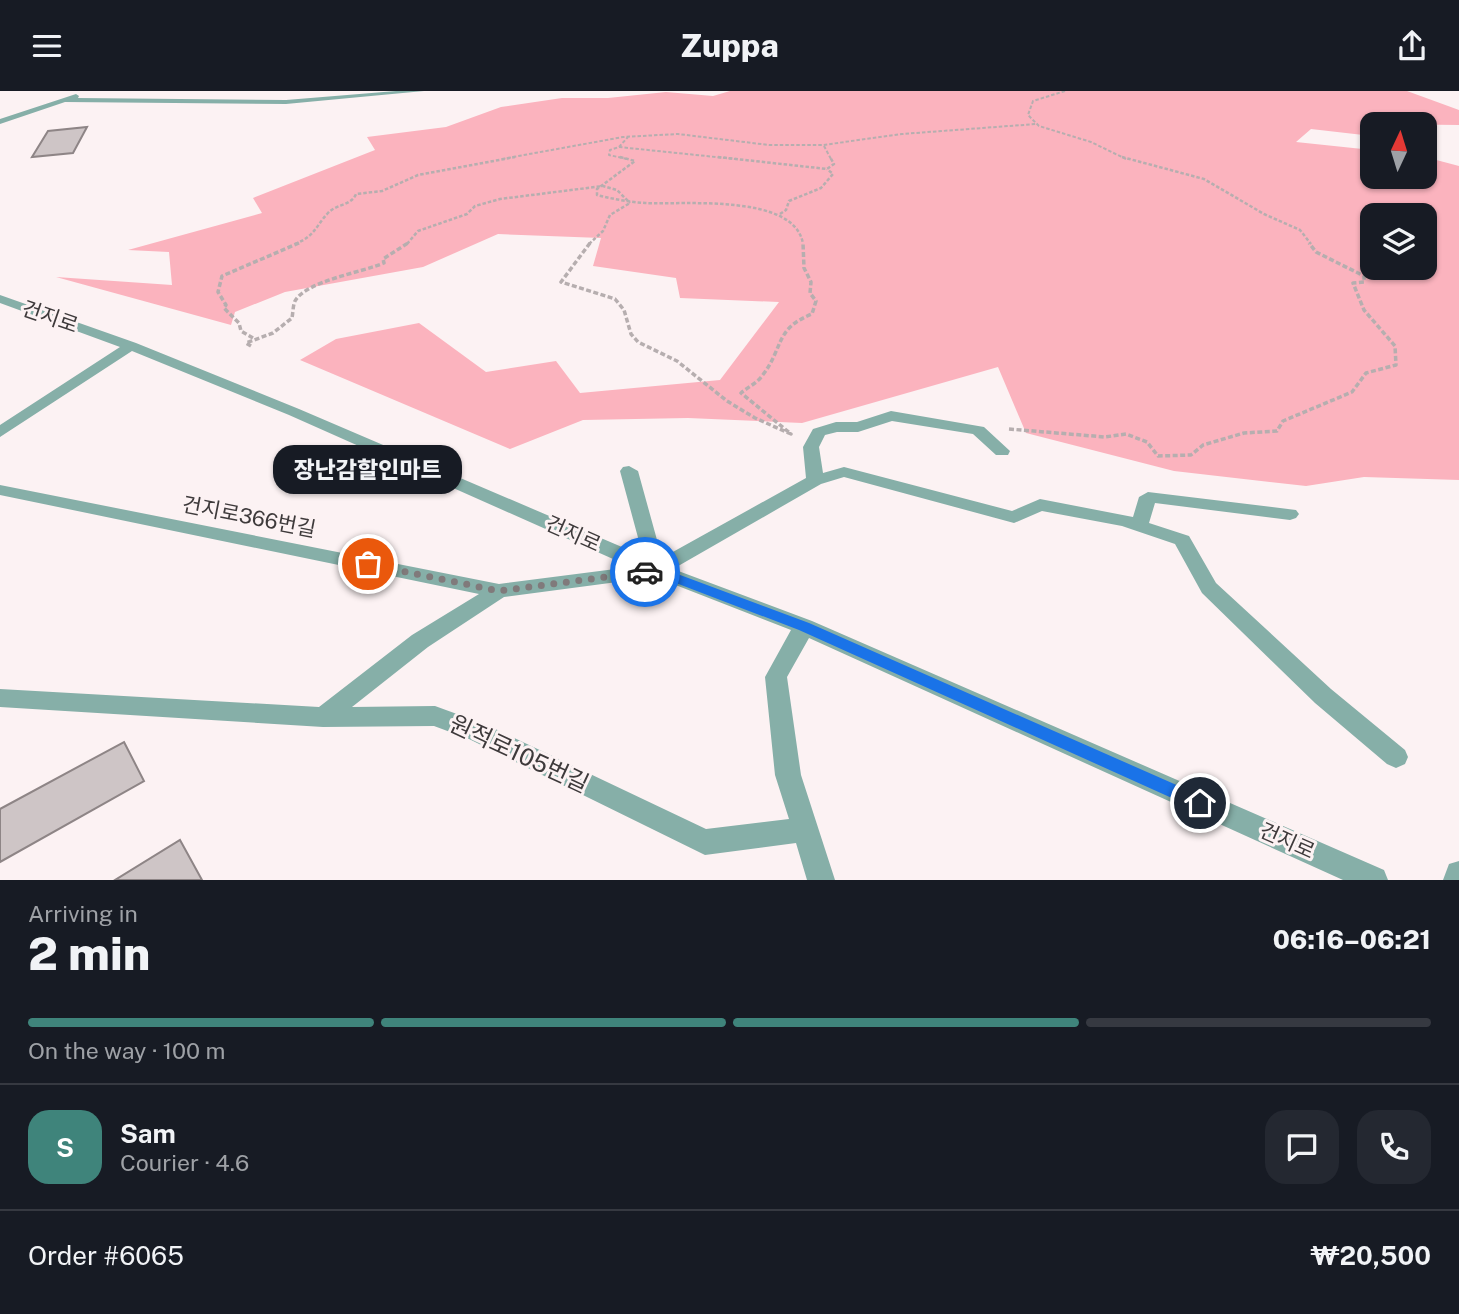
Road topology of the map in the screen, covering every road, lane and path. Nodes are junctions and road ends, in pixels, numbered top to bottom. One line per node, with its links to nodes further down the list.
1 (93, 91): 4 (street)
2 (421, 91): 4 (street)
3 (1065, 91): 6 (path)
4 (66, 100): 5 (street)
5 (0, 122)
6 (1036, 124): 8 (path); 18 (path)
7 (628, 137): 8 (path); 9 (path); 15 (path)
8 (823, 145): 10 (path)
9 (619, 147): 10 (path); 11 (path)
10 (827, 170): 13 (path)
11 (603, 186): 12 (path); 12 (path); 15 (path)
12 (630, 202): 13 (path); 13 (path)
13 (780, 214)
14 (0, 299): 16 (street, 건지로)
15 (253, 338): 17 (path)
16 (131, 346): 19 (street); 26 (street, 건지로)
17 (251, 346)
18 (998, 428)
19 (0, 432)
20 (1002, 451): 22 (street)
21 (629, 471): 26 (street)
22 (815, 479): 25 (street); 26 (street)
23 (0, 490): 27 (street, 건지로366번길)
24 (1290, 514): 25 (street)
25 (1139, 526): 31 (street)
26 (656, 571): 27 (street, 건지로366번길); 28 (street, 건지로)
27 (499, 591): 30 (street)
28 (804, 627): 32 (street); 35 (street, 건지로)
29 (0, 698): 30 (street, 원적로105번길)
30 (323, 717): 32 (street, 원적로105번길)
31 (1396, 757)
32 (805, 829): 34 (street)
33 (1459, 874): 36 (street)
34 (821, 880)
35 (1374, 880)
36 (1457, 880)

